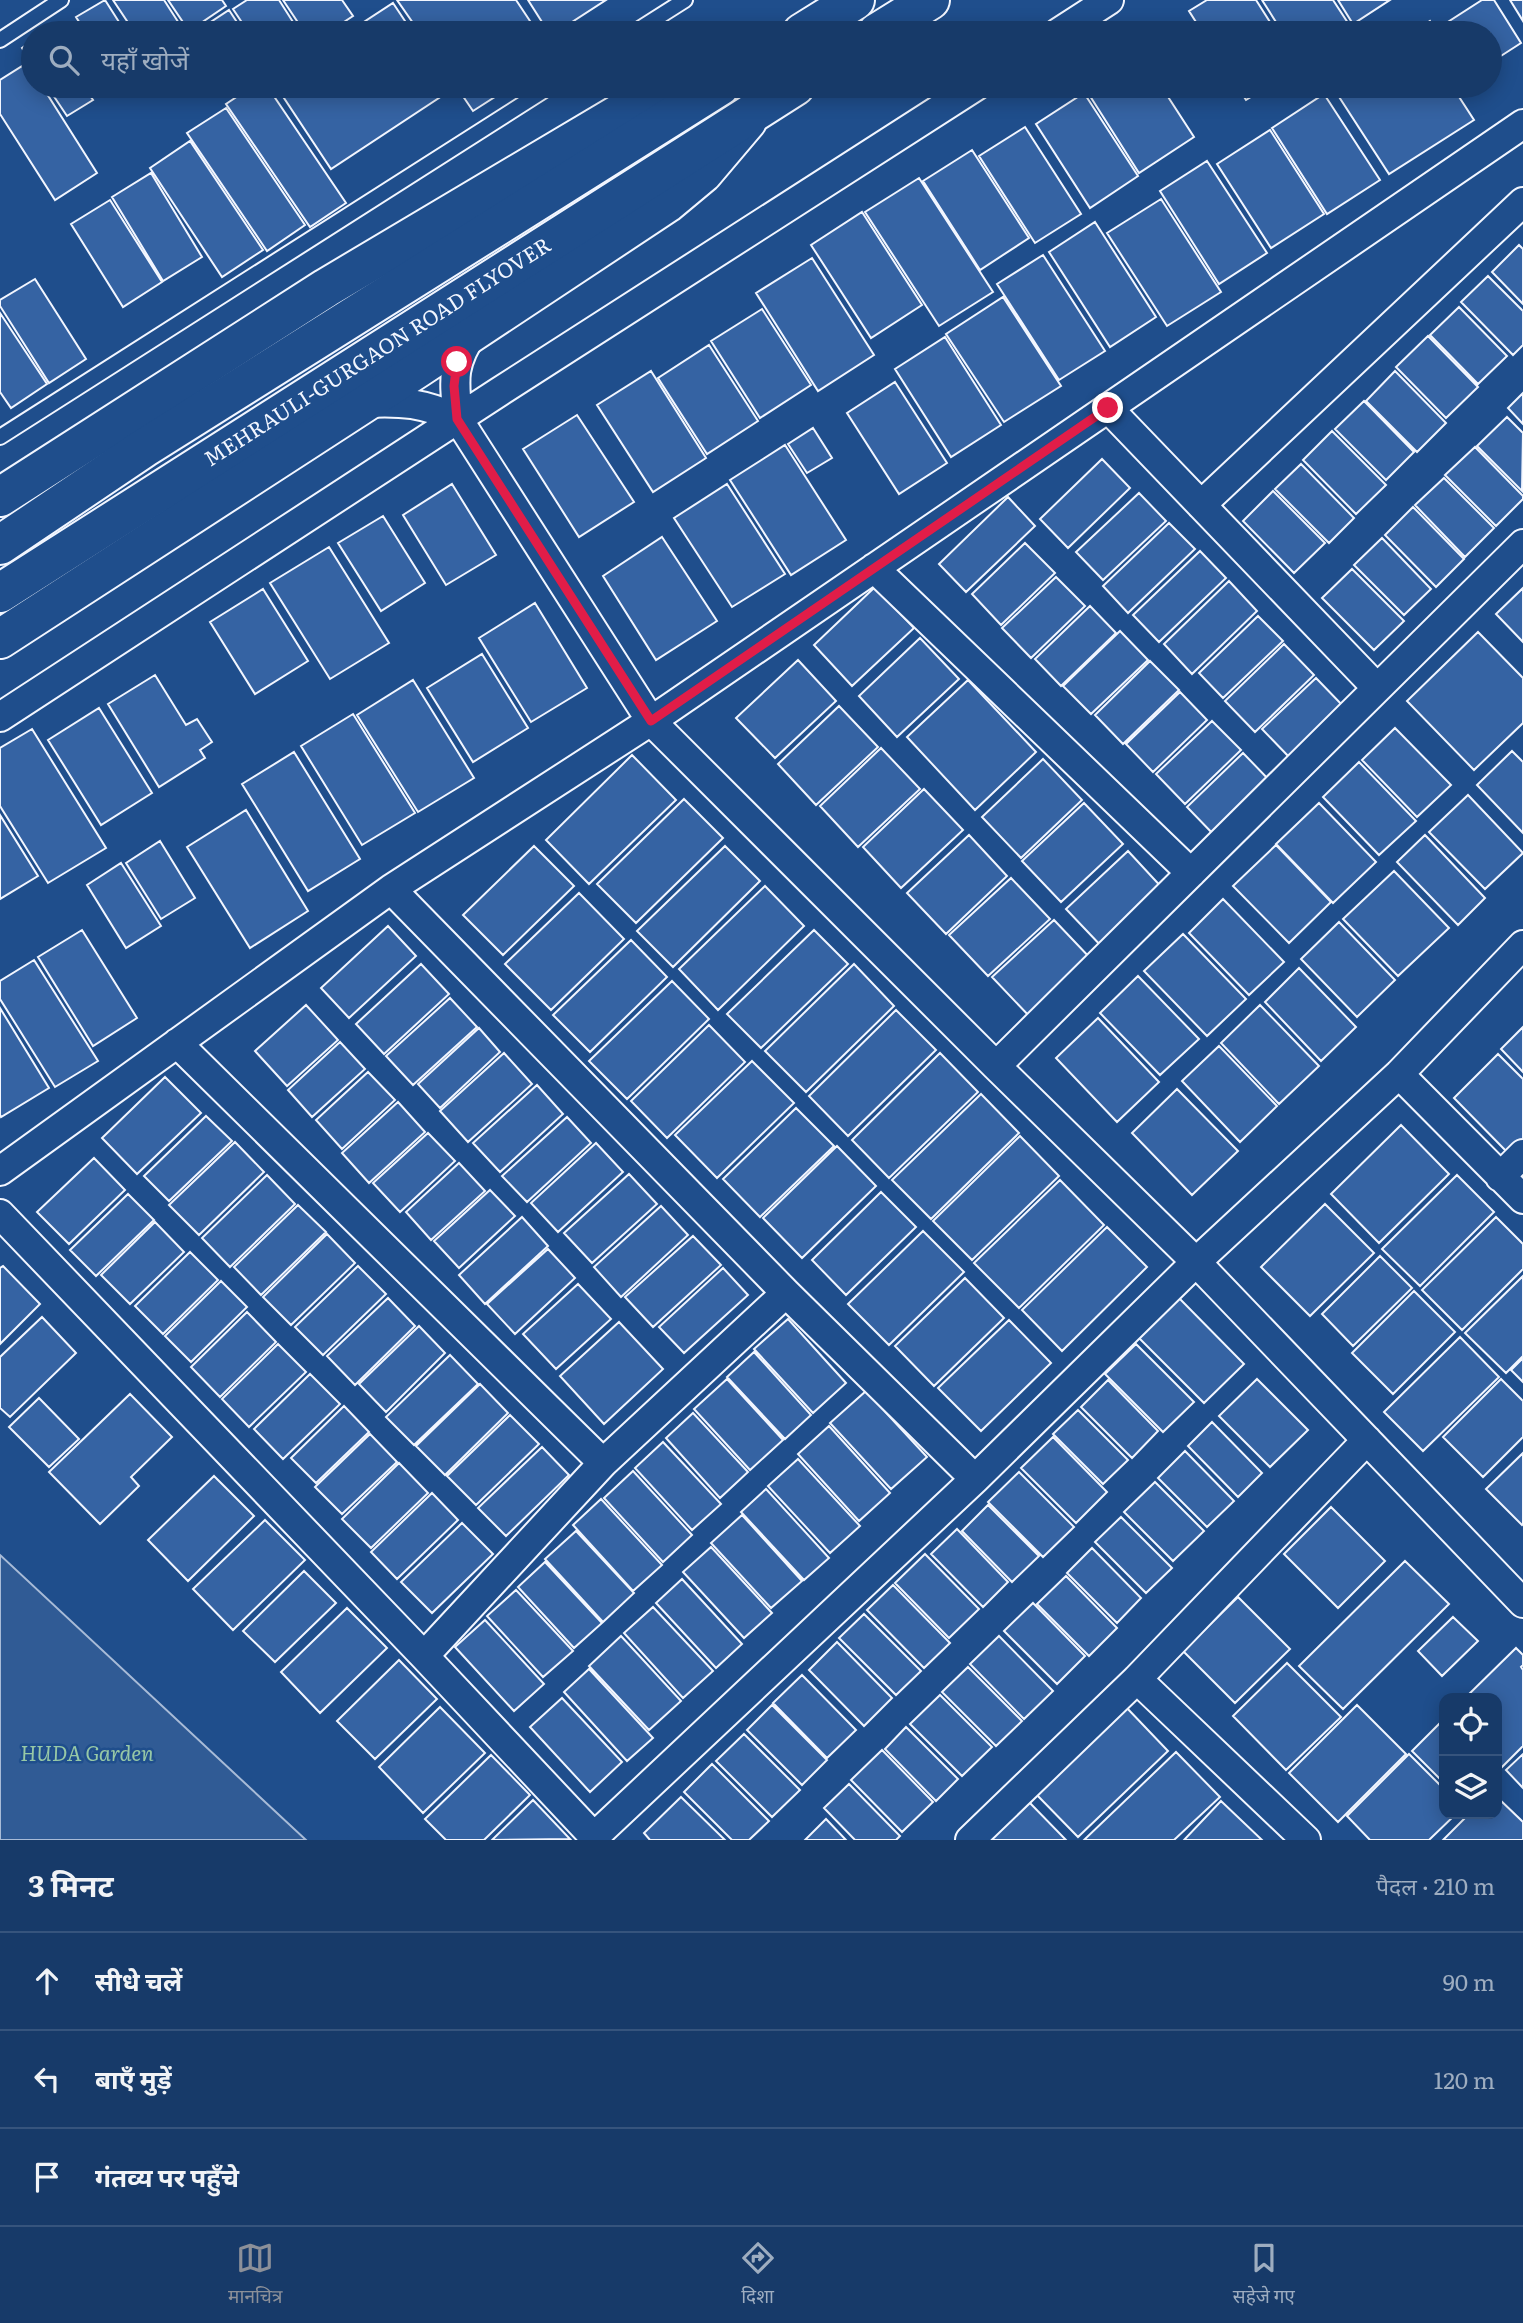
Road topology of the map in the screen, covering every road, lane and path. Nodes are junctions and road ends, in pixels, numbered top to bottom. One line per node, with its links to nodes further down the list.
1 (61, 0): 6 (lane)
2 (685, 0): 7 (lane)
3 (855, 0): 8 (main road)
4 (930, 0): 9 (main road)
5 (1109, 0): 10 (street)
6 (29, 21)
7 (652, 21)
8 (821, 21)
9 (896, 21)
10 (1077, 21)
11 (21, 26): 12 (lane)
12 (0, 40)
13 (532, 98): 25 (lane)
14 (646, 98): 26 (main road)
15 (701, 98): 29 (main road, MEHRAULI-GURGAON ROAD FLYOVER)
16 (776, 98): 18 (main road, MEHRAULI-GURGAON ROAD FLYOVER)
17 (957, 98): 24 (street)
18 (755, 111): 21 (main road); 31 (main road, MEHRAULI-GURGAON ROAD FLYOVER)
19 (1522, 126): 23 (street)
20 (1523, 202): 27 (street)
21 (474, 330): 22 (main road); 24 (street)
22 (363, 403): 24 (street); 32 (main road)
23 (1108, 408): 27 (street); 30 (street)
24 (457, 419): 34 (street); 35 (street)
25 (0, 437)
26 (0, 497)
27 (1201, 505): 33 (street)
28 (1523, 544): 33 (street)
29 (0, 545)
30 (874, 568): 35 (street); 36 (street)
31 (0, 593)
32 (0, 639)
33 (1377, 688): 36 (street)
34 (0, 717)
35 (651, 721): 37 (street); 40 (street)
36 (1191, 873): 40 (street)
37 (391, 889): 39 (street); 48 (street)
38 (1523, 945): 41 (street)
39 (177, 1043): 43 (street); 50 (street)
40 (996, 1066): 47 (street)
41 (1399, 1074): 44 (street); 47 (street)
42 (1523, 1154): 44 (street)
43 (0, 1171)
44 (1500, 1177): 45 (street)
45 (1523, 1199)
46 (0, 1214): 53 (street)
47 (1196, 1262): 49 (street); 51 (street)
48 (786, 1293): 50 (street); 51 (street)
49 (1367, 1440): 52 (street); 54 (street)
50 (603, 1463): 53 (street)
51 (975, 1479): 55 (street)
52 (1523, 1603)
53 (424, 1656): 55 (street)
54 (1138, 1679): 56 (street); 57 (street)
55 (596, 1839)
56 (970, 1840)
57 (1306, 1840)

